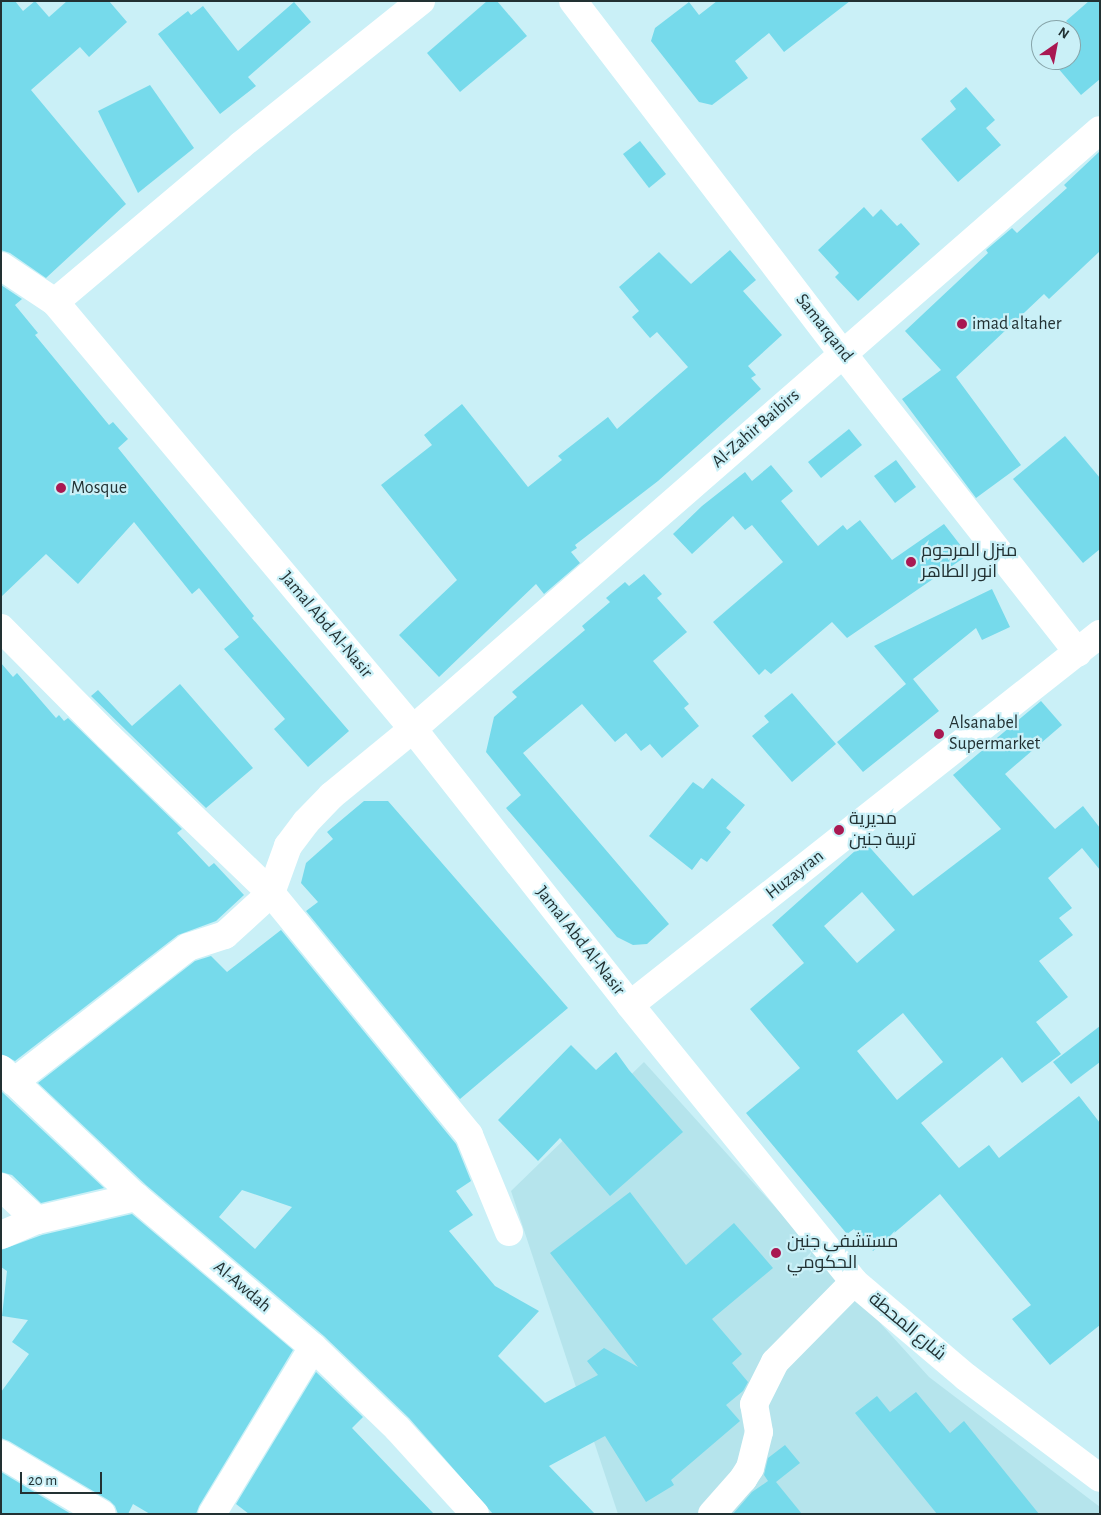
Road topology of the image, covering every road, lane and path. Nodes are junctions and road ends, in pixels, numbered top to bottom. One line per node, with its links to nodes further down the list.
1 (421, 1): 5 (street)
2 (573, 1): 6 (street, Samarqand)
3 (1100, 130): 6 (street, Al-Zahir Baibirs)
4 (1, 266): 5 (street, Jamal Abd Al-Nasir)
5 (55, 302): 10 (street, Jamal Abd Al-Nasir)
6 (843, 354): 9 (street, Samarqand); 10 (street, Al-Zahir Baibirs)
7 (1, 628): 11 (street)
8 (1100, 634): 9 (street, Huzayran)
9 (1078, 653): 12 (street, Huzayran)
10 (413, 729): 11 (street, Al-Zahir Baibirs); 12 (street, Jamal Abd Al-Nasir)
11 (271, 893): 13 (street); 17 (street)
12 (630, 1005): 19 (street, شارع المحطة)
13 (8, 1076): 15 (street, Al-Awdah)
14 (1, 1187): 16 (street)
15 (136, 1197): 16 (street); 20 (street, Al-Awdah)
16 (36, 1220): 18 (street)
17 (509, 1232)
18 (1, 1236)
19 (854, 1282): 22 (street, شارع المحطة); 26 (street)
20 (313, 1347): 24 (street); 25 (street, Al-Awdah)
21 (1, 1454): 23 (street)
22 (1100, 1478)
23 (102, 1514)
24 (212, 1514)
25 (475, 1514)
26 (712, 1514)

